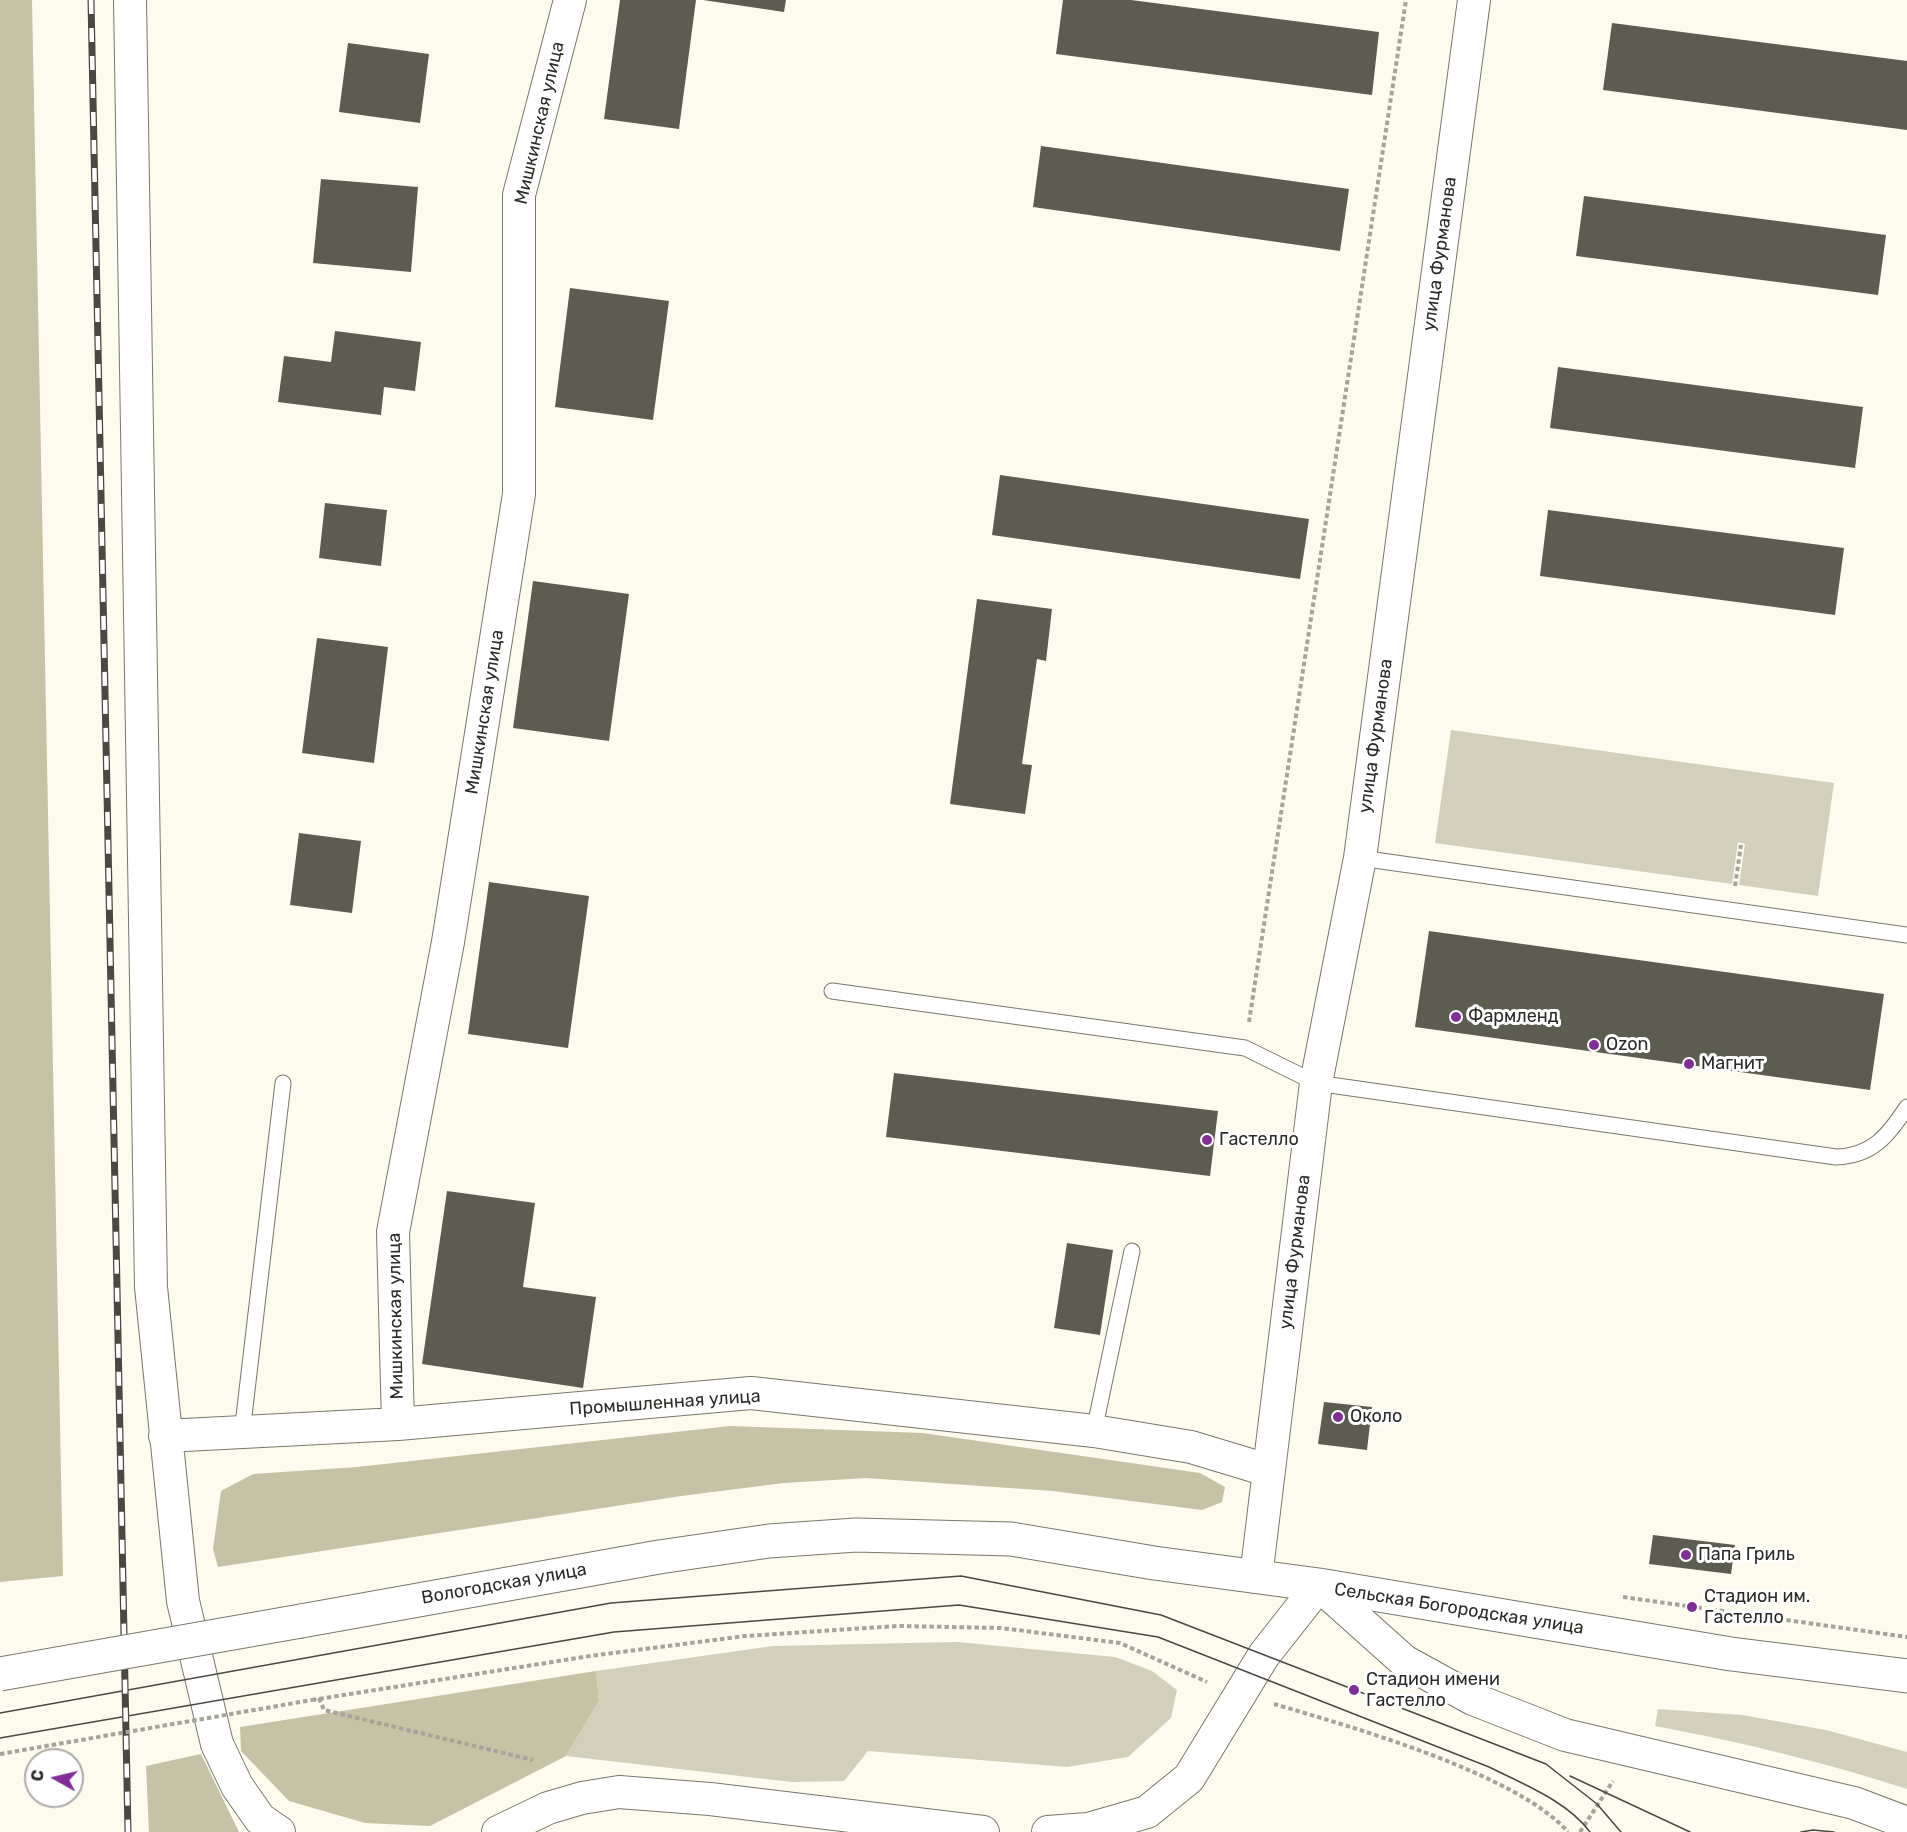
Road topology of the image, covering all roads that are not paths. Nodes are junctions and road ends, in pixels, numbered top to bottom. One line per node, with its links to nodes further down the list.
1 (130, 0): 14 (street)
2 (570, 0): 11 (street, Мишкинская улица)
3 (1474, 0): 4 (street, улица Фурманова)
4 (1360, 858): 5 (lane); 8 (street, улица Фурманова)
5 (1907, 935)
6 (832, 991): 8 (lane)
7 (283, 1083): 13 (lane)
8 (1316, 1083): 9 (lane); 15 (street, улица Фурманова)
9 (1907, 1107)
10 (1132, 1251): 12 (lane)
11 (398, 1424): 12 (street, Промышленная улица); 13 (street, Промышленная улица)
12 (1094, 1431): 15 (street, Промышленная улица)
13 (242, 1433): 14 (street, Промышленная улица)
14 (165, 1436): 22 (street)
15 (1267, 1470): 17 (street, улица Фурманова)
16 (1011, 1539): 17 (main road, Сельская Богородская улица); 19 (main road, Вологодская улица, bridge)
17 (1256, 1576): 18 (main road, Сельская Богородская улица)
18 (1319, 1585): 20 (main road, Сельская Богородская улица); 21 (street); 25 (street)
19 (0, 1674)
20 (1907, 1676)
21 (1907, 1823)
22 (279, 1832)
23 (498, 1832): 24 (street)
24 (983, 1832)
25 (1048, 1832)

